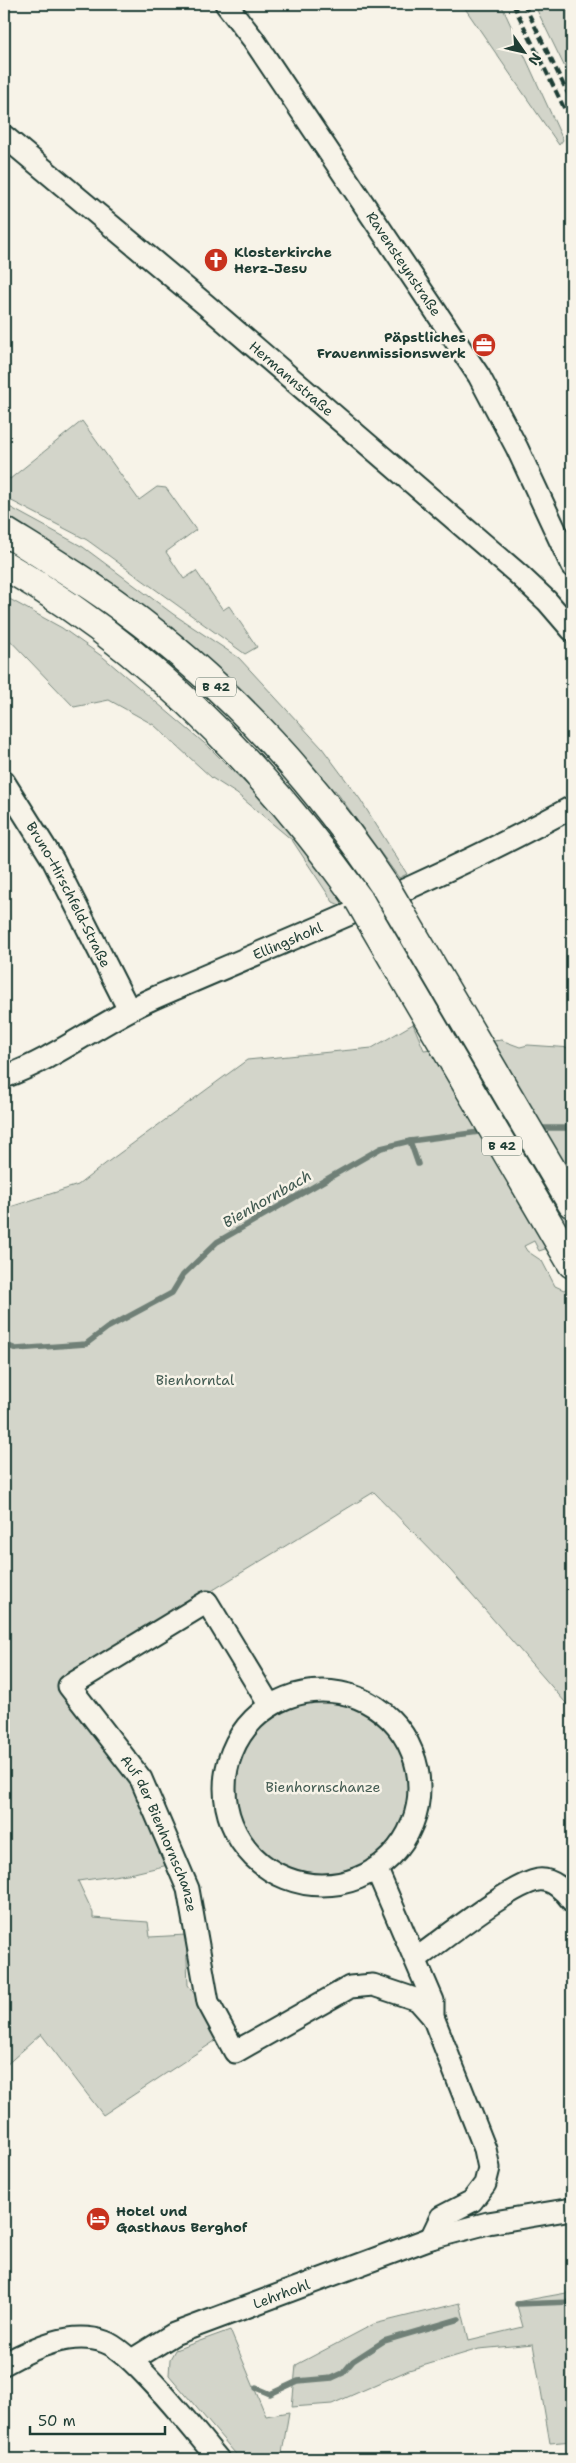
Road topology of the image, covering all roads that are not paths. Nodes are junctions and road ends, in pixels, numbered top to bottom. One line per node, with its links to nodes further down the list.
1 (226, 4): 5 (street, Ravensteynstraße)
2 (4, 136): 8 (street, Hermannstraße)
3 (4, 532): 13 (highway, B 42)
4 (4, 565): 7 (highway, B 42)
5 (572, 566)
6 (4, 586): 7 (highway)
7 (76, 612): 14 (highway, B 42)
8 (572, 630)
9 (4, 782): 11 (street, Bruno-Hirschfeld-Straße)
10 (572, 807): 11 (street, Ellingshohl)
11 (129, 1010): 12 (street, Ellingshohl)
12 (4, 1078)
13 (572, 1204)
14 (566, 1254)
15 (270, 1706): 16 (street); 16 (street); 19 (street, Auf der Bienhornschanze)
16 (376, 1868): 18 (street, Auf der Bienhornschanze)
17 (572, 1901): 18 (street)
18 (417, 1958): 19 (street, Auf der Bienhornschanze)
19 (433, 2017): 21 (street, Auf der Bienhornschanze)
20 (572, 2209): 21 (street, Lehrhohl)
21 (431, 2238): 22 (street, Lehrhohl)
22 (132, 2360): 23 (street); 24 (street)
23 (4, 2364)
24 (218, 2459)

